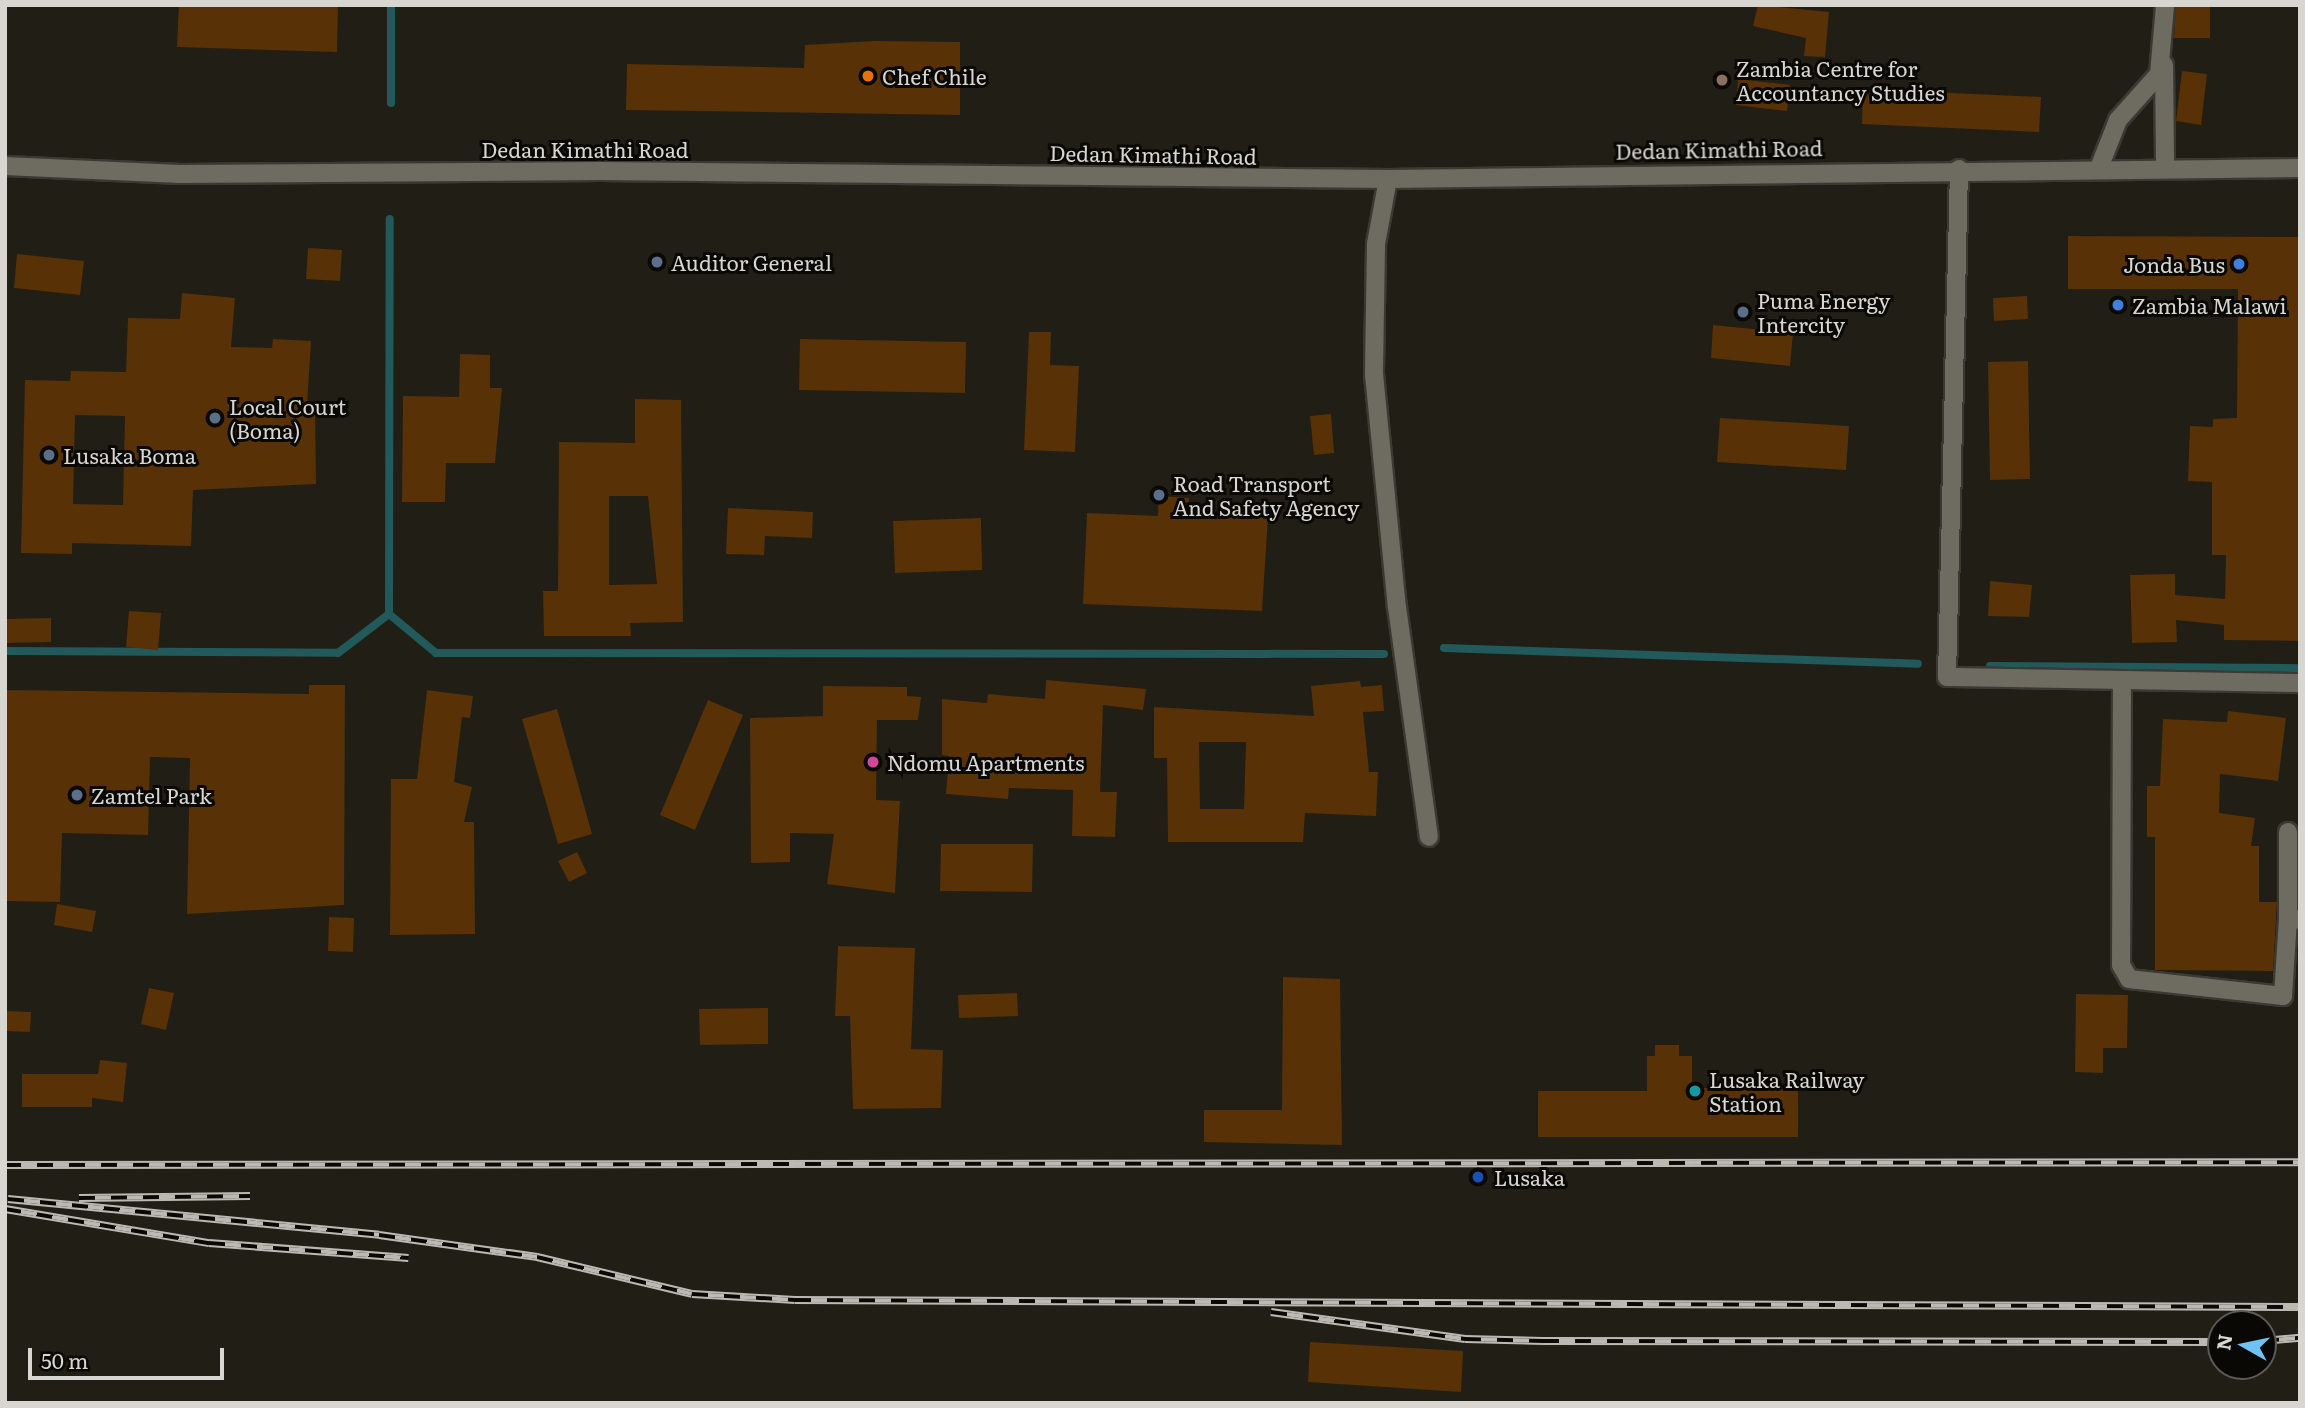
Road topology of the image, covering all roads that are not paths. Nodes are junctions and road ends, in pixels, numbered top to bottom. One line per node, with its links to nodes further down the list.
1 (2165, 5): 2 (street)
2 (2164, 61): 4 (street); 5 (street)
3 (5, 166): 8 (street, Dedan Kimathi Road)
4 (2099, 168): 5 (street, Dedan Kimathi Road); 7 (street, Dedan Kimathi Road)
5 (2165, 168): 6 (street, Dedan Kimathi Road)
6 (2300, 168)
7 (1959, 169): 8 (street, Dedan Kimathi Road); 9 (street)
8 (1388, 179): 12 (street)
9 (2122, 680): 10 (street); 14 (street)
10 (2300, 683)
11 (2288, 832): 13 (street)
12 (1429, 837)
13 (2294, 919): 14 (street)
14 (2291, 997)

